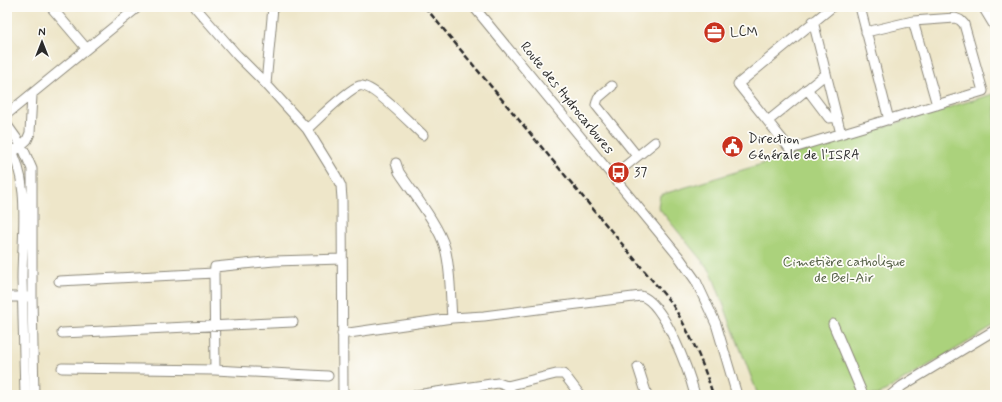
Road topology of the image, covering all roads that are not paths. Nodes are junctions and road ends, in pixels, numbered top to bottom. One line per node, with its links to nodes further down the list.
1 (51, 7): 13 (street)
2 (138, 7): 13 (street)
3 (195, 7): 15 (street)
4 (273, 7): 15 (street)
5 (474, 7): 34 (street, Route des Hydrocarbures)
6 (832, 7): 9 (street)
7 (860, 7): 12 (street)
8 (983, 7): 11 (street)
9 (813, 21): 14 (street); 23 (street)
10 (913, 21): 12 (street); 19 (street); 19 (street)
11 (995, 27)
12 (866, 32): 22 (street)
13 (86, 48): 18 (street)
14 (826, 74): 17 (street); 21 (street)
15 (266, 84): 25 (street)
16 (612, 86): 32 (street)
17 (807, 89): 21 (street); 23 (street)
18 (32, 95): 20 (street); 30 (street)
19 (937, 105): 22 (street)
20 (7, 114)
21 (837, 118): 26 (street)
22 (889, 120): 26 (street)
23 (768, 121): 26 (street)
24 (7, 125): 30 (street)
25 (307, 129): 27 (street); 35 (street)
26 (841, 134)
27 (423, 135)
28 (7, 141): 31 (street)
29 (655, 142): 32 (street)
30 (22, 146): 31 (street); 39 (street)
31 (10, 155): 39 (street)
32 (637, 156): 34 (street)
33 (396, 163): 40 (street)
34 (613, 176): 60 (street, Route des Hydrocarbures)
35 (342, 259): 36 (street); 46 (street)
36 (214, 273): 37 (street); 43 (street)
37 (59, 281)
38 (7, 297): 39 (street)
39 (27, 297): 52 (street); 53 (street)
40 (452, 318): 46 (street); 59 (street)
41 (293, 322): 43 (street)
42 (833, 324): 61 (street)
43 (214, 326): 45 (street); 49 (street)
44 (995, 330): 62 (street)
45 (62, 333)
46 (342, 334): 54 (street)
47 (638, 367): 58 (street)
48 (62, 368): 49 (street)
49 (215, 370): 50 (street)
50 (328, 376)
51 (507, 386): 55 (street); 56 (street); 57 (street)
52 (25, 395)
53 (34, 395)
54 (343, 395)
55 (416, 395)
56 (513, 395)
57 (580, 395)
58 (647, 395)
59 (695, 395)
60 (737, 395)
61 (862, 395)
62 (891, 395)

